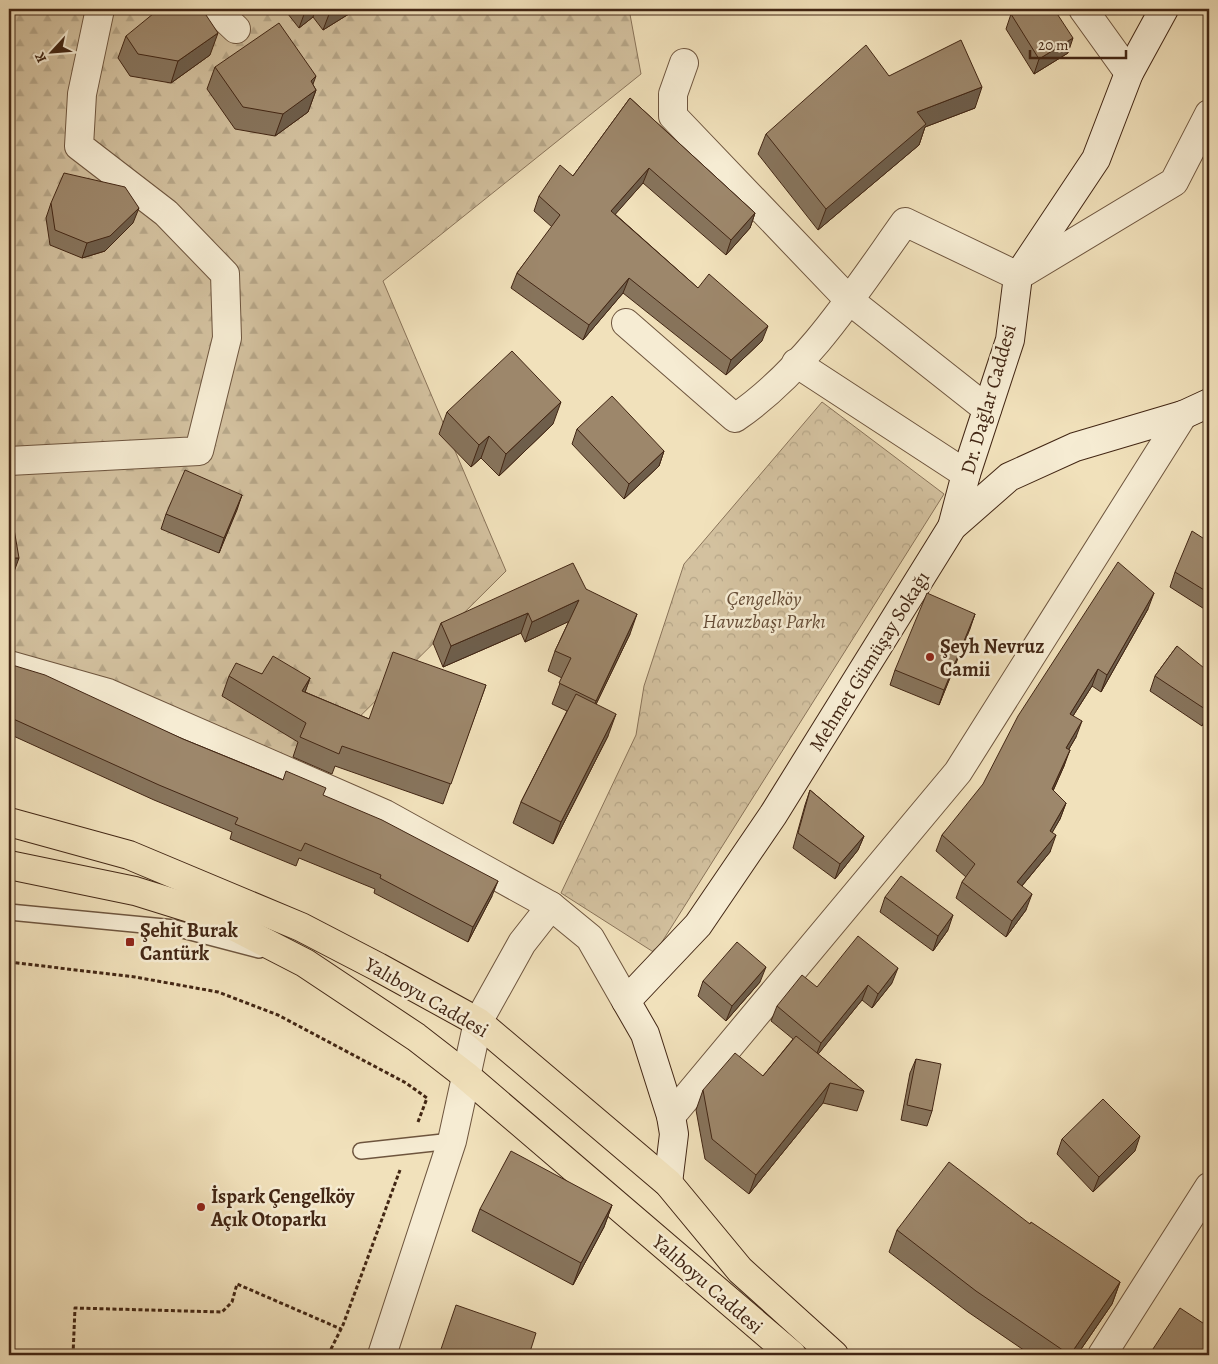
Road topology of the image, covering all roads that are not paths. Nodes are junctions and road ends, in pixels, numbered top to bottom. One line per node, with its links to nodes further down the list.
1 (100, 9): 16 (street)
2 (215, 9): 5 (street)
3 (1083, 9): 7 (street)
4 (1164, 9): 7 (street, Dr. Dağlar Caddesi)
5 (236, 30)
6 (684, 64): 10 (street)
7 (1129, 74): 9 (street, Dr. Dağlar Caddesi)
8 (1209, 114): 9 (street)
9 (1018, 276): 10 (street); 14 (street, Dr. Dağlar Caddesi)
10 (849, 300): 12 (street); 14 (street)
11 (626, 323): 12 (street)
12 (796, 363): 17 (street)
13 (1209, 403): 15 (street, Mehmet Gümüşay Sokağı)
14 (987, 409): 17 (street, Dr. Dağlar Caddesi)
15 (1183, 415): 18 (street, Mehmet Gümüşay Sokağı); 28 (street)
16 (9, 461)
17 (966, 474): 18 (street, Dr. Dağlar Caddesi)
18 (952, 527): 25 (street, Mehmet Gümüşay Sokağı)
19 (9, 665): 22 (street)
20 (9, 822): 26 (main road, Yalıboyu Caddesi)
21 (9, 866): 24 (main road, Yalıboyu Caddesi)
22 (551, 906): 25 (street); 26 (street)
23 (9, 912): 24 (lane)
24 (305, 962): 27 (main road, Yalıboyu Caddesi)
25 (626, 1001): 28 (street)
26 (478, 1022): 27 (street); 31 (main road, Yalıboyu Caddesi)
27 (465, 1075): 29 (street); 34 (main road, Yalıboyu Caddesi)
28 (671, 1116): 31 (street)
29 (452, 1141): 30 (lane); 33 (street)
30 (362, 1150)
31 (668, 1184): 35 (main road, Yalıboyu Caddesi)
32 (1209, 1187): 36 (street)
33 (382, 1355)
34 (792, 1355)
35 (834, 1355)
36 (1102, 1355)

